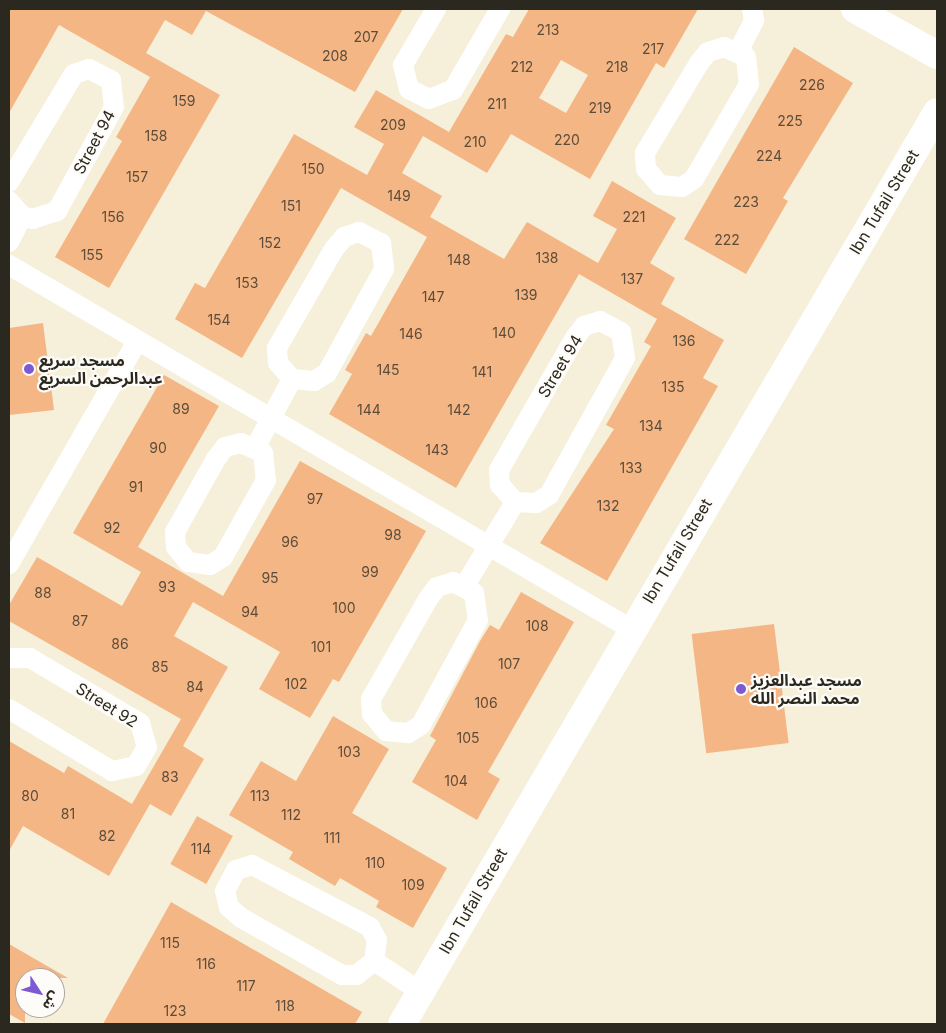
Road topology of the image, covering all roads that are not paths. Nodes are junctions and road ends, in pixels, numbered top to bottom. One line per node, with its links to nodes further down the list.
1 (436, 9): 2 (street)
2 (500, 9)
3 (752, 9): 5 (street)
4 (855, 9): 6 (street)
5 (738, 52): 5 (street)
6 (937, 54)
7 (937, 112): 21 (street, Ibn Tufail Street)
8 (9, 182): 10 (street, Street 94)
9 (9, 201): 10 (street)
10 (22, 216): 11 (street)
11 (9, 242)
12 (9, 265): 13 (street)
13 (137, 341): 15 (street); 19 (street)
14 (292, 379): 14 (street); 15 (street)
15 (270, 418): 16 (street); 18 (street)
16 (255, 448): 16 (street)
17 (515, 502): 17 (street, Street 94); 18 (street)
18 (489, 545): 20 (street); 21 (street)
19 (9, 564)
20 (464, 587): 20 (street)
21 (631, 629): 25 (street, Ibn Tufail Street)
22 (9, 658): 23 (street, Street 92)
23 (9, 709)
24 (374, 961): 24 (street); 25 (street)
25 (420, 992): 26 (street, Ibn Tufail Street)
26 (402, 1024)

